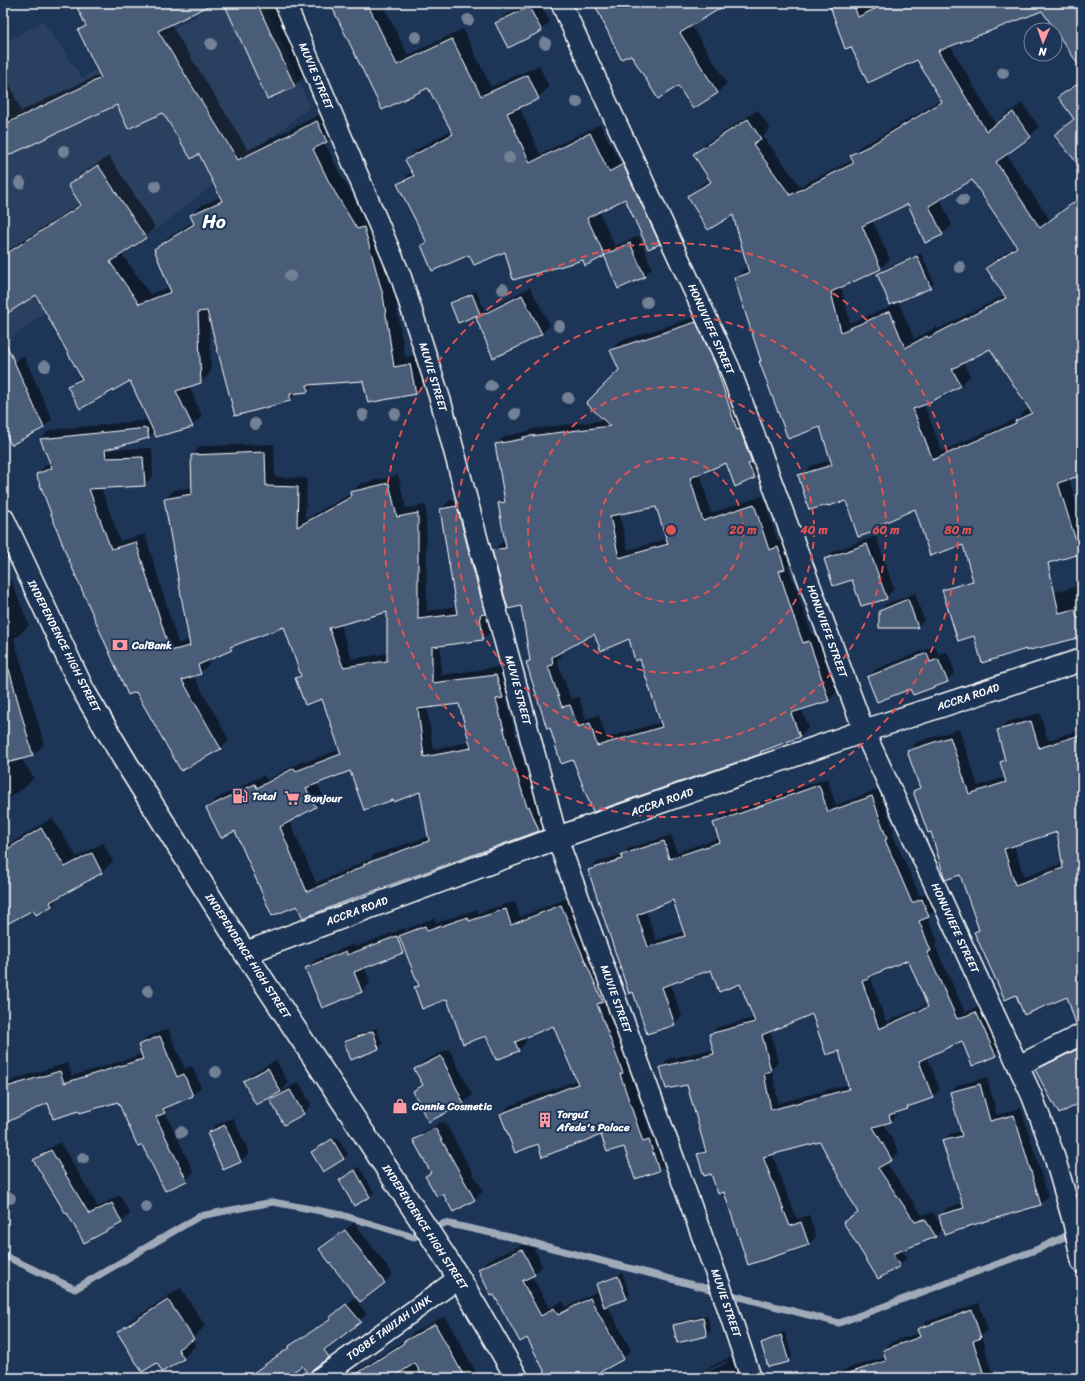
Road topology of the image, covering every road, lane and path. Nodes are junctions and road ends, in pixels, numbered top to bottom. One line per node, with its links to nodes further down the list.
1 (286, 3): 6 (street, MUVIE STREET)
2 (560, 3): 5 (street, HONUVIEFE STREET)
3 (3, 519): 7 (main road, INDEPENDENCE HIGH STREET)
4 (1082, 660): 5 (main road, ACCRA ROAD)
5 (864, 731): 6 (main road, ACCRA ROAD); 9 (street, HONUVIEFE STREET)
6 (557, 838): 7 (main road, ACCRA ROAD); 14 (street, MUVIE STREET)
7 (245, 953): 11 (main road, INDEPENDENCE HIGH STREET)
8 (1082, 1034): 9 (street)
9 (1018, 1066): 10 (street, HONUVIEFE STREET)
10 (1082, 1263)
11 (459, 1278): 12 (street, TOGBE TAWIAH LINK); 13 (main road, INDEPENDENCE HIGH STREET)
12 (320, 1378)
13 (517, 1378)
14 (751, 1378)

